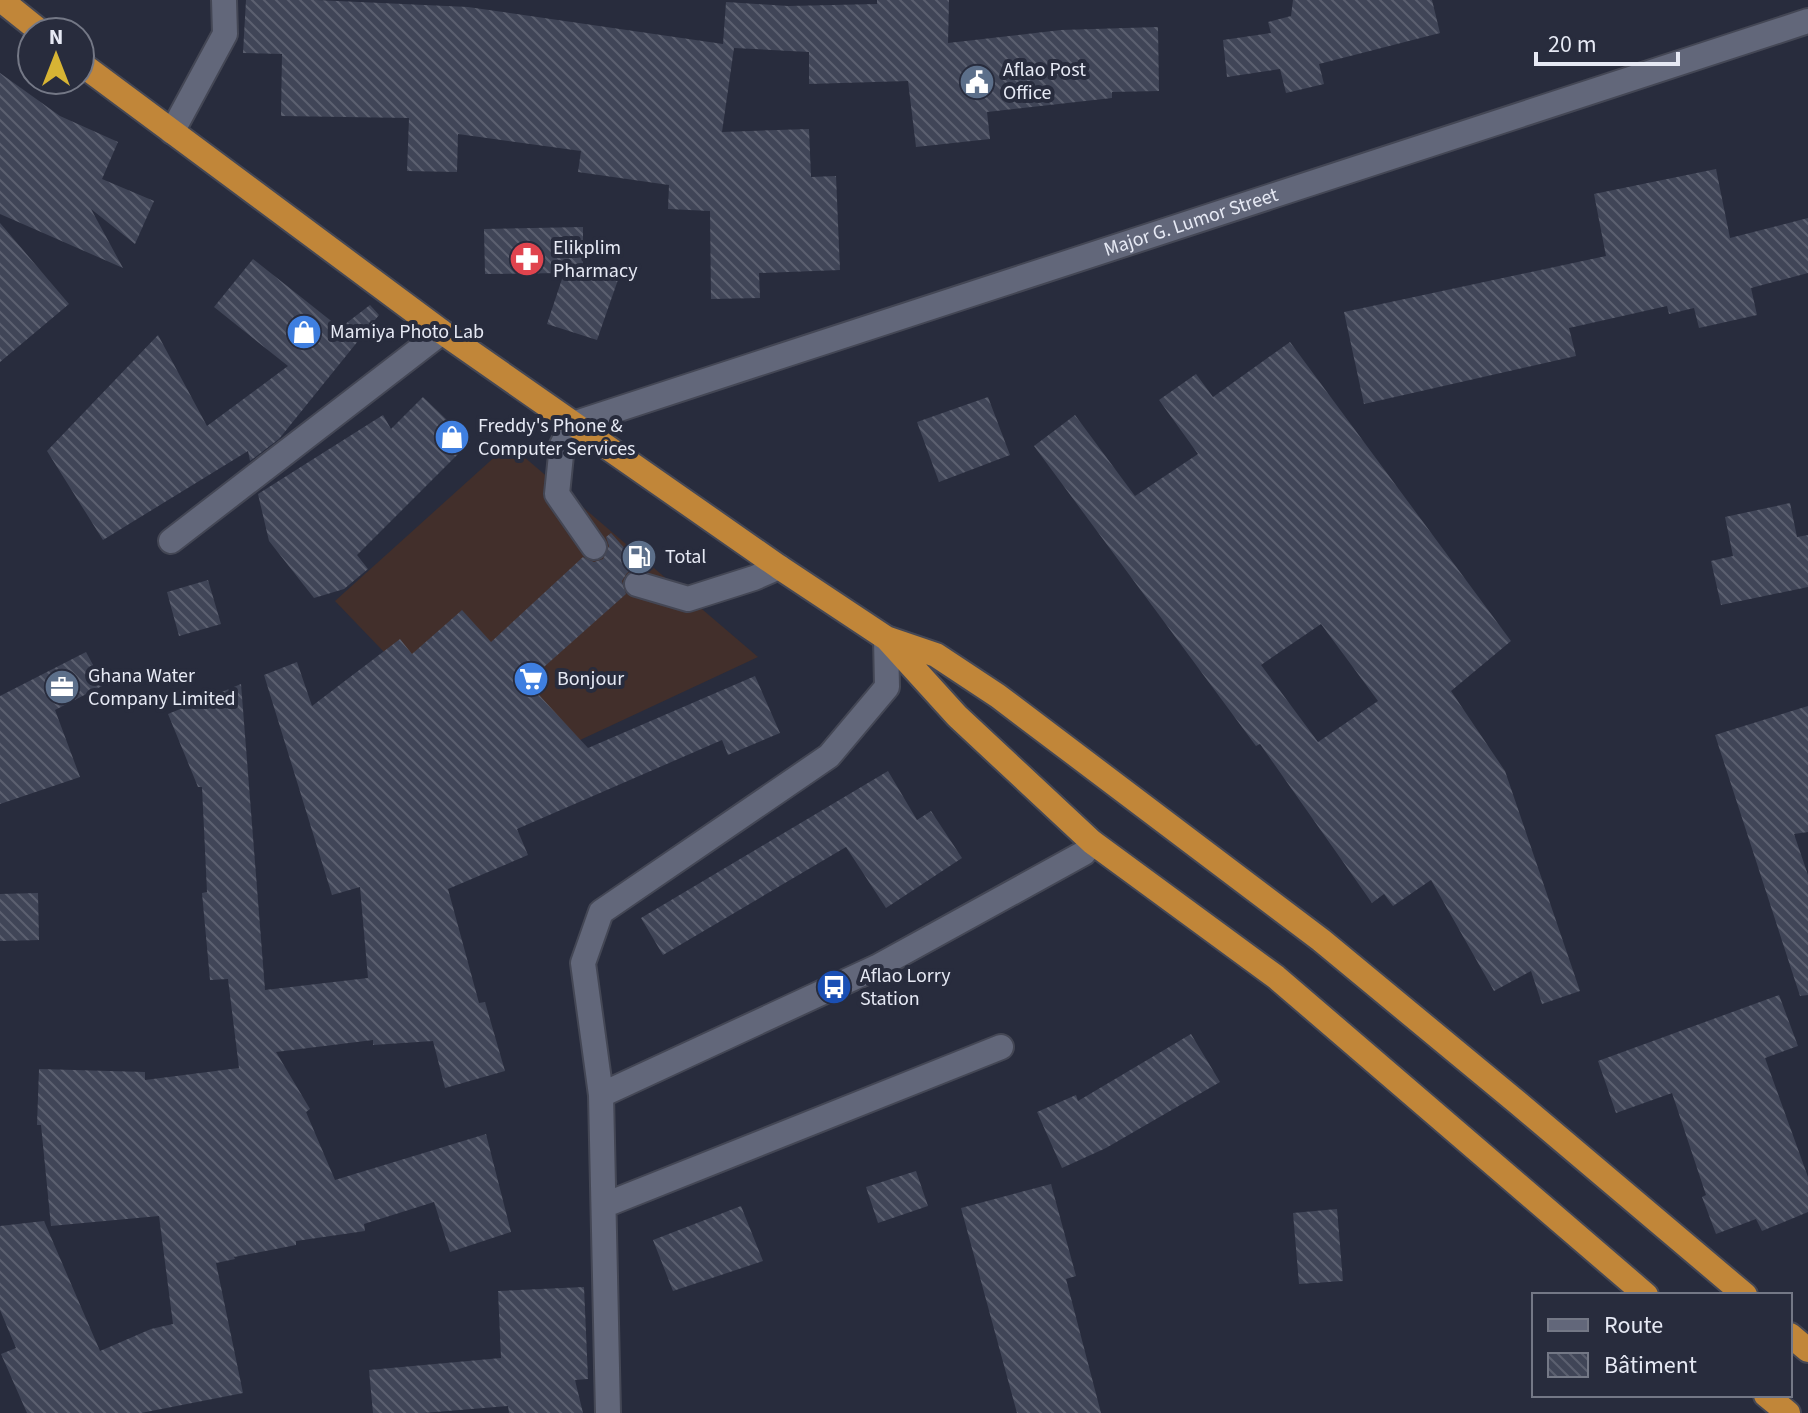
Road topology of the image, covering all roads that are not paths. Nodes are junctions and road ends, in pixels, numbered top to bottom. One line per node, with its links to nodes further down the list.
1 (1, 0): 3 (highway)
2 (224, 0): 6 (street)
3 (21, 16)
4 (1808, 21): 8 (street, Major G. Lumor Street)
5 (96, 75): 6 (highway)
6 (172, 132): 7 (highway)
7 (442, 332): 8 (highway); 9 (street)
8 (573, 424): 10 (street); 11 (highway)
9 (171, 541)
10 (594, 547)
11 (779, 567): 12 (street); 13 (highway)
12 (637, 584)
13 (886, 638): 14 (highway); 16 (street); 19 (highway)
14 (1092, 842): 16 (street); 18 (highway)
15 (1001, 1047): 17 (street)
16 (601, 1095): 17 (street)
17 (605, 1205): 23 (street)
18 (1644, 1293)
19 (1743, 1293)
20 (1792, 1337): 21 (highway)
21 (1808, 1350)
22 (1768, 1397): 24 (highway)
23 (608, 1413)
24 (1788, 1413)

